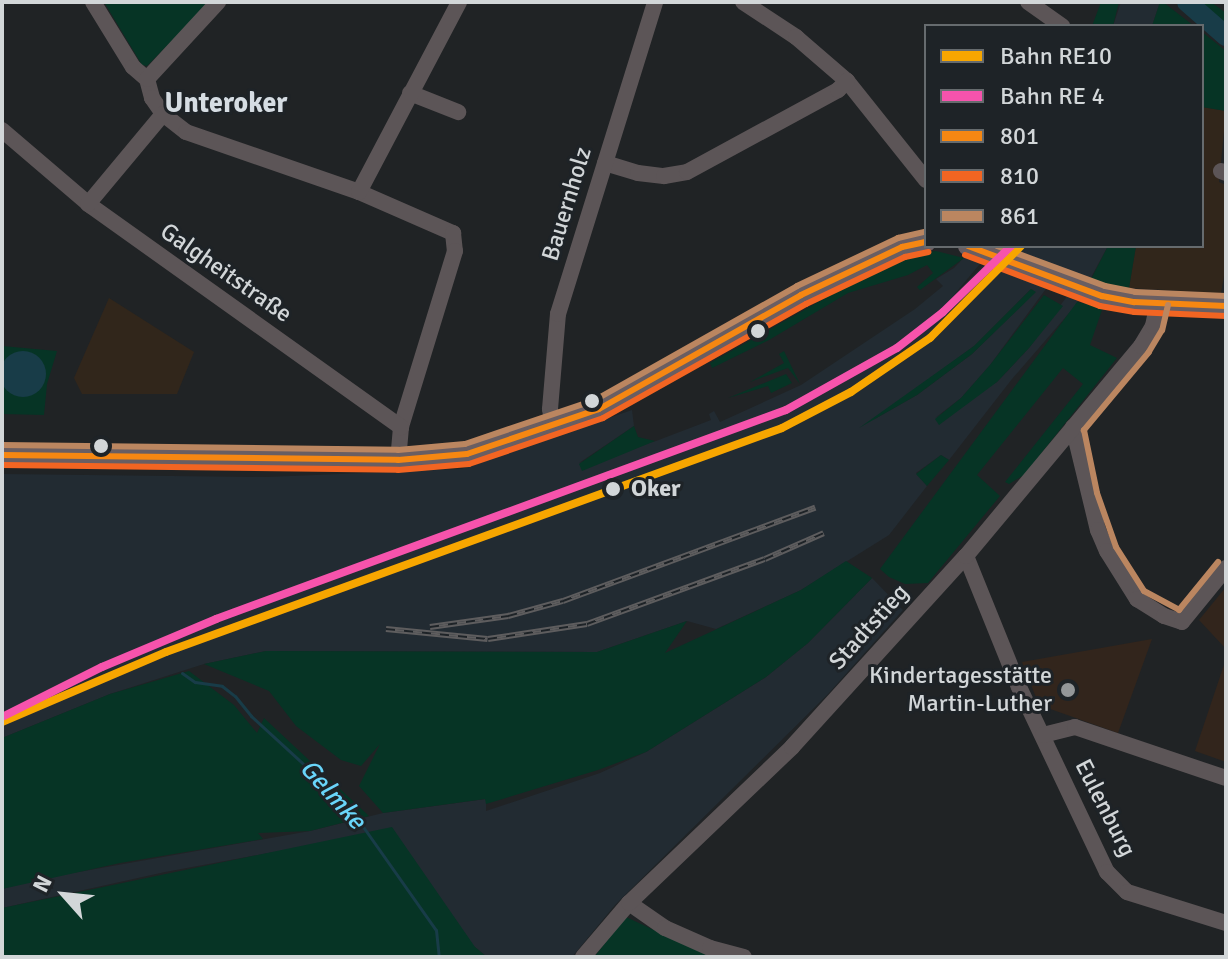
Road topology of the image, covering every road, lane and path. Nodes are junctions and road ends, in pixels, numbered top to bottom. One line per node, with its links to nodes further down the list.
1 (93, 2): 8 (street)
2 (218, 2): 8 (street)
3 (459, 2): 10 (street)
4 (655, 2): 14 (street, Bauernholz)
5 (743, 2): 9 (street)
6 (1028, 2): 7 (street)
7 (1059, 24)
8 (147, 79): 12 (street)
9 (847, 81): 14 (street); 15 (street)
10 (410, 93): 11 (street); 16 (street)
11 (458, 112)
12 (163, 114): 16 (street); 17 (street)
13 (2, 130): 17 (street, Galgheitstraße)
14 (605, 163): 23 (street, Bauernholz)
15 (924, 177)
16 (359, 192): 22 (street)
17 (88, 204): 22 (street, Galgheitstraße)
18 (924, 242): 23 (main road)
19 (973, 248): 20 (main road)
20 (1158, 303): 21 (main road); 24 (street, Stadtstieg)
21 (1226, 303)
22 (395, 423): 26 (street)
23 (553, 425): 26 (main road)
24 (1073, 427): 27 (street, Stadtstieg); 28 (street)
25 (2, 455): 26 (main road)
26 (398, 460)
27 (966, 556): 29 (street, Eulenburg); 31 (street, Stadtstieg)
28 (1226, 568)
29 (1043, 735): 30 (street, Eulenburg); 32 (street, Eulenburg)
30 (1226, 778)
31 (629, 903): 33 (street, Stadtstieg); 34 (street)
32 (1226, 923)
33 (583, 957)
34 (744, 957)

